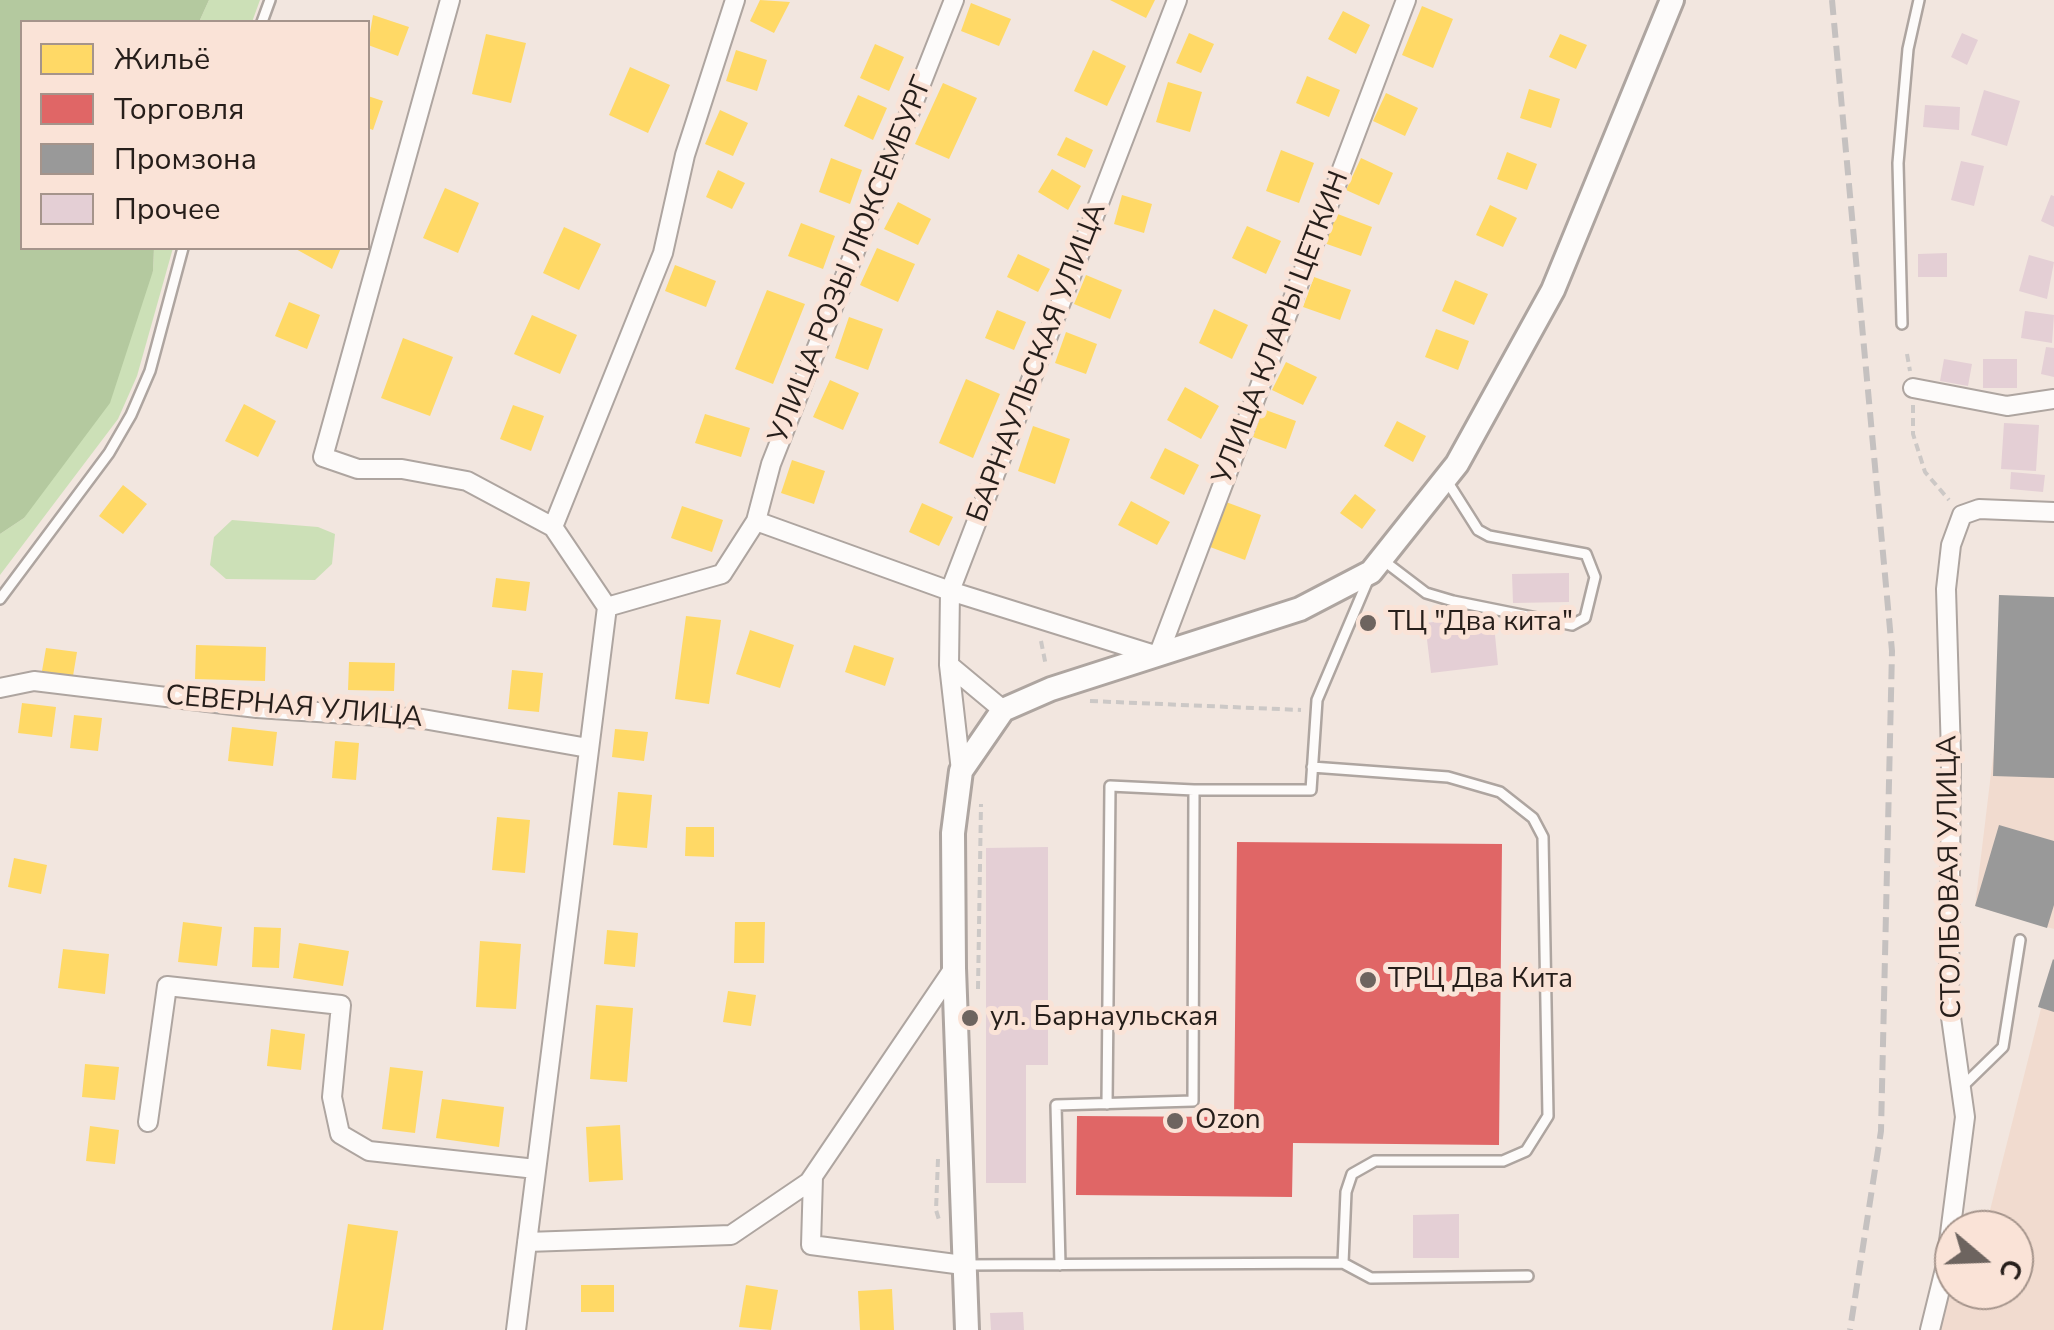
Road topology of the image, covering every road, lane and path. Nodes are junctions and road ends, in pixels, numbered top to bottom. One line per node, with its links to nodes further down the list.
1 (450, 0): 16 (street)
2 (736, 0): 16 (street)
3 (954, 0): 15 (street, УЛИЦА РОЗЫ ЛЮКСЕМБУРГ)
4 (1177, 0): 18 (street, БАРНАУЛЬСКАЯ УЛИЦА)
5 (1406, 0): 22 (street, УЛИЦА КЛАРЫ ЦЕТКИН)
6 (1672, 0): 12 (street)
7 (1919, 0): 9 (lane)
8 (181, 250): 19 (lane)
9 (1902, 324)
10 (1914, 388): 11 (street); 14 (path)
11 (2054, 399)
12 (1446, 479): 17 (street); 17 (lane)
13 (2054, 512): 14 (street)
14 (1962, 515): 36 (street, СТОЛБОВАЯ УЛИЦА)
15 (756, 522): 18 (street); 20 (street, УЛИЦА РОЗЫ ЛЮКСЕМБУРГ)
16 (553, 527): 20 (street)
17 (1376, 565): 22 (street); 27 (lane)
18 (950, 591): 21 (street); 23 (street, БАРНАУЛЬСКАЯ УЛИЦА)
19 (0, 600)
20 (608, 606): 28 (street)
21 (1036, 618): 22 (street); 25 (path)
22 (1158, 656): 25 (street)
23 (948, 665): 26 (street); 30 (street, БАРНАУЛЬСКАЯ УЛИЦА)
24 (0, 688): 28 (street, СЕВЕРНАЯ УЛИЦА)
25 (1050, 689): 26 (street); 27 (path)
26 (1003, 710): 30 (street)
27 (1316, 711): 29 (lane)
28 (588, 748): 39 (street)
29 (1312, 767): 31 (lane); 42 (lane)
30 (960, 771): 34 (street)
31 (1194, 790): 37 (lane); 37 (lane)
32 (981, 794): 35 (path)
33 (2020, 940): 36 (lane)
34 (954, 968): 40 (street); 43 (street)
35 (977, 991)
36 (1964, 1086): 48 (street, СТОЛБОВАЯ УЛИЦА)
37 (1106, 1104): 44 (lane)
38 (148, 1122): 39 (street)
39 (536, 1169): 41 (street)
40 (813, 1176): 41 (street); 43 (street)
41 (527, 1242): 46 (street)
42 (1343, 1263): 44 (lane); 45 (lane)
43 (963, 1264): 44 (lane); 47 (street)
44 (1060, 1265)
45 (1528, 1276)
46 (516, 1330)
47 (967, 1330)
48 (1930, 1330)

